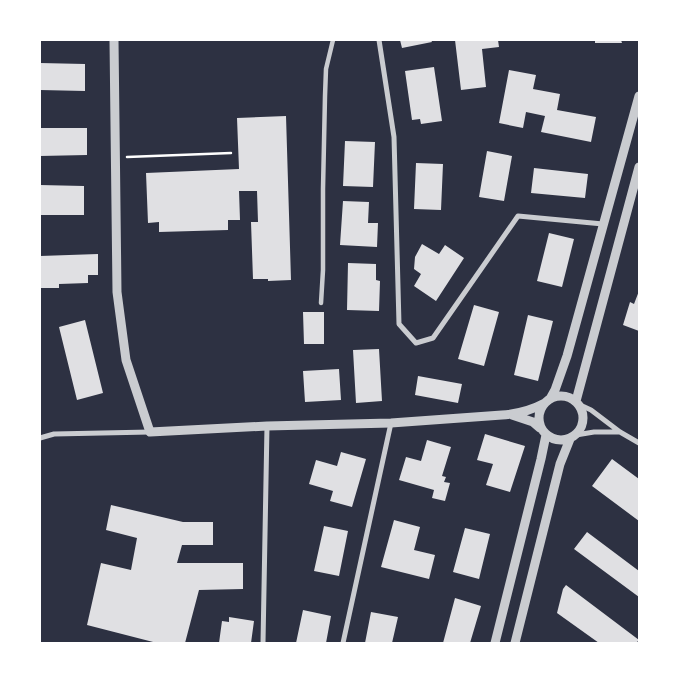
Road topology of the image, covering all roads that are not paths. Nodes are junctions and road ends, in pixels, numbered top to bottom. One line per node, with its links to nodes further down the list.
1 (114, 40): 13 (street)
2 (333, 40): 7 (street)
3 (379, 40): 6 (street)
4 (639, 96): 6 (street)
5 (639, 167): 9 (street)
6 (603, 224): 8 (street)
7 (321, 303)
8 (547, 401): 9 (street); 10 (street); 14 (street)
9 (577, 403): 15 (street); 16 (street)
10 (512, 415): 11 (street); 14 (street)
11 (391, 423): 12 (street); 20 (street)
12 (267, 426): 13 (street); 19 (street)
13 (150, 432): 17 (street)
14 (544, 432): 16 (street); 21 (street)
15 (620, 432): 16 (street); 18 (street)
16 (573, 437): 22 (street)
17 (40, 438)
18 (639, 443)
19 (263, 643)
20 (343, 643)
21 (494, 643)
22 (515, 643)

